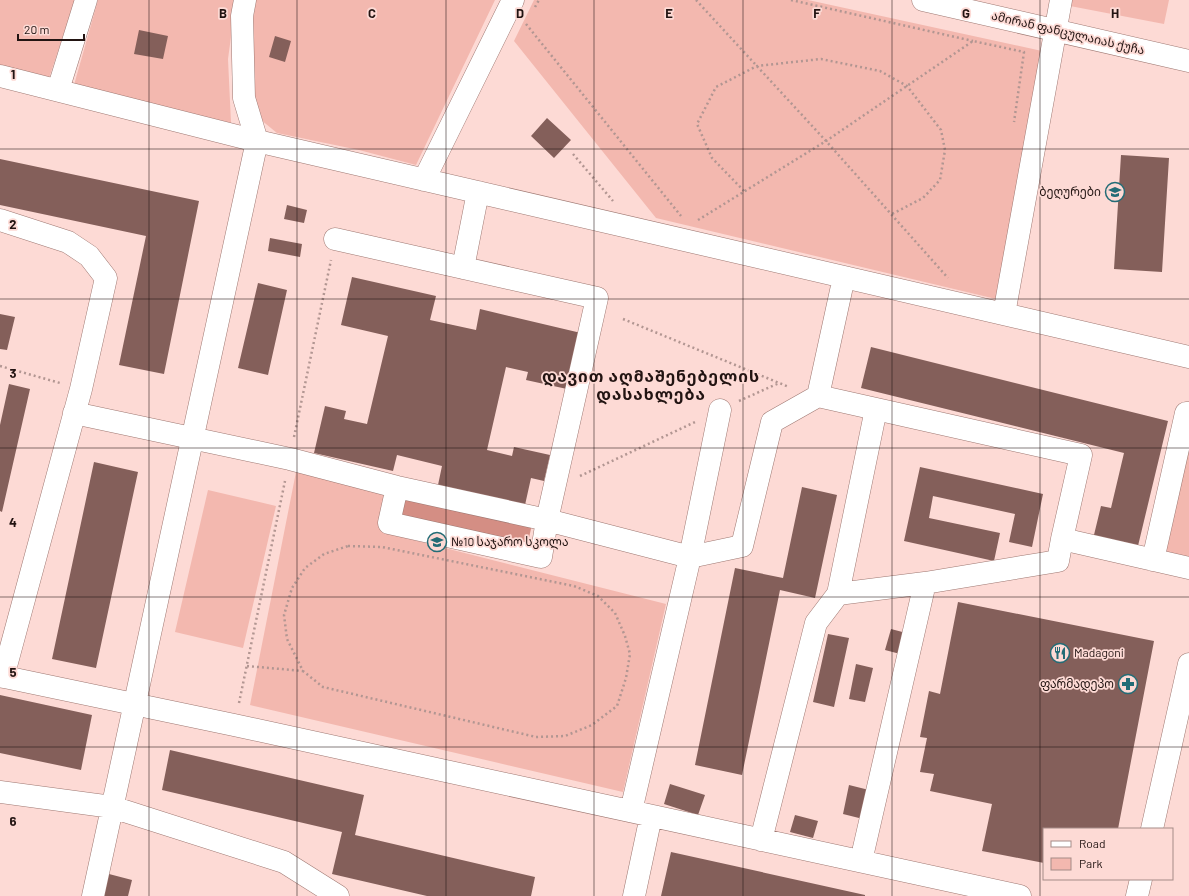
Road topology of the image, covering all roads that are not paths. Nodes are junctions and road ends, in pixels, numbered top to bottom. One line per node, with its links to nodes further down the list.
1 (86, 0): 9 (street)
2 (245, 0): 10 (street)
3 (513, 0): 11 (street)
4 (923, 0): 6 (street, ამირან ფანცულაიას ქუჩა)
5 (1061, 0): 6 (street)
6 (1055, 30): 7 (street, ამირან ფანცულაიას ქუჩა); 17 (street)
7 (1189, 60)
8 (0, 76): 9 (street)
9 (58, 90): 10 (street)
10 (258, 141): 11 (street); 24 (street)
11 (424, 180): 12 (street)
12 (478, 192): 15 (street); 16 (street)
13 (0, 220): 22 (street)
14 (335, 240): 15 (street)
15 (463, 268): 26 (street)
16 (844, 277): 17 (street); 19 (street)
17 (1004, 314): 18 (street)
18 (1189, 357)
19 (818, 396): 20 (street); 28 (street)
20 (876, 409): 27 (street); 32 (street)
21 (720, 410): 28 (street)
22 (74, 413): 24 (street); 34 (street)
23 (1189, 413): 29 (street)
24 (193, 438): 25 (street); 35 (street)
25 (397, 486): 26 (street); 26 (street)
26 (547, 520): 28 (street)
27 (1062, 539): 29 (street); 31 (street)
28 (690, 557): 38 (street)
29 (1153, 560): 30 (street)
30 (1189, 568)
31 (925, 583): 32 (street); 41 (street)
32 (838, 594): 40 (street)
33 (1189, 664): 39 (street)
34 (2, 677): 35 (street)
35 (134, 705): 37 (street); 38 (street)
36 (0, 792): 37 (street)
37 (112, 807): 44 (street); 45 (street)
38 (641, 814): 40 (street); 46 (street)
39 (1152, 828)
40 (762, 840): 41 (street)
41 (861, 861): 43 (street)
42 (1141, 880): 48 (street)
43 (973, 891): 47 (street)
44 (92, 896)
45 (338, 896)
46 (634, 896)
47 (1020, 896)
48 (1137, 896)

